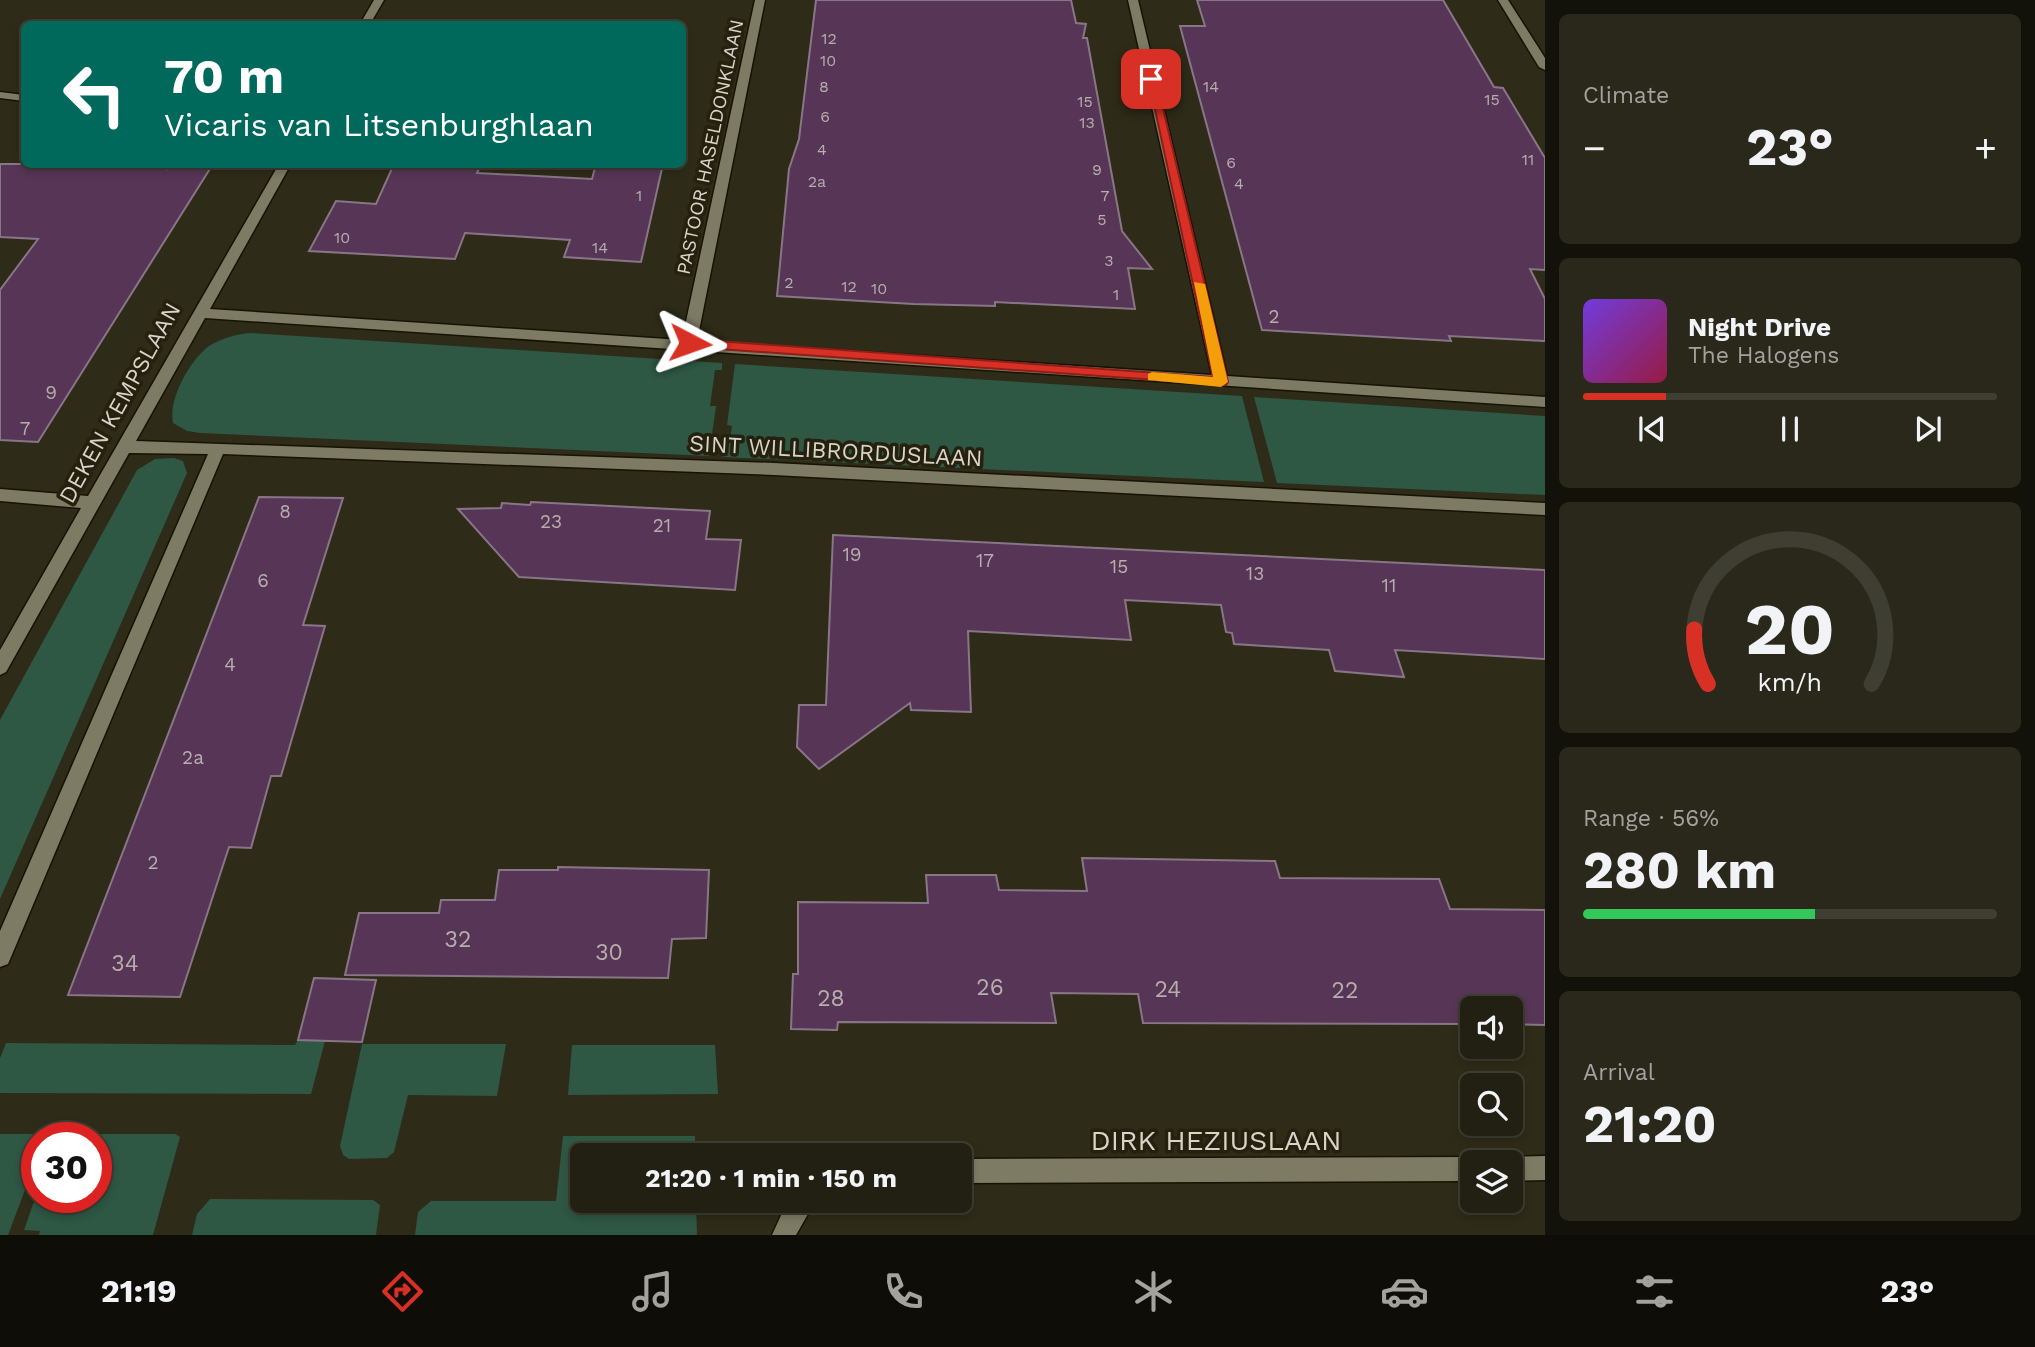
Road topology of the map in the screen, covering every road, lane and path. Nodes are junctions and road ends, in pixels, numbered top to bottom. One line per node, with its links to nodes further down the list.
1 (379, 0): 5 (street)
2 (760, 0): 11 (street, PASTOOR HASELDONKLAAN)
3 (1133, 0): 12 (street)
4 (1503, 0): 6 (street)
5 (367, 21)
6 (1545, 67)
7 (0, 95): 8 (street)
8 (21, 98)
9 (283, 168): 10 (street, DEKEN KEMPSLAAN)
10 (198, 313): 11 (street); 14 (street, DEKEN KEMPSLAAN)
11 (690, 343): 12 (street)
12 (1221, 382): 13 (street)
13 (1545, 402)
14 (124, 447): 15 (street, SINT WILLIBRORDUSLAAN); 17 (street, DEKEN KEMPSLAAN)
15 (218, 448): 18 (street, SINT WILLIBRORDUSLAAN); 20 (street)
16 (0, 495): 17 (street)
17 (92, 503): 19 (street, DEKEN KEMPSLAAN)
18 (1545, 509)
19 (0, 667)
20 (0, 956)
21 (1523, 1168): 22 (street)
22 (1545, 1168)
23 (1460, 1169): 24 (street, DIRK HEZIUSLAAN)
24 (972, 1171)
25 (794, 1213): 26 (street)
26 (784, 1235)

